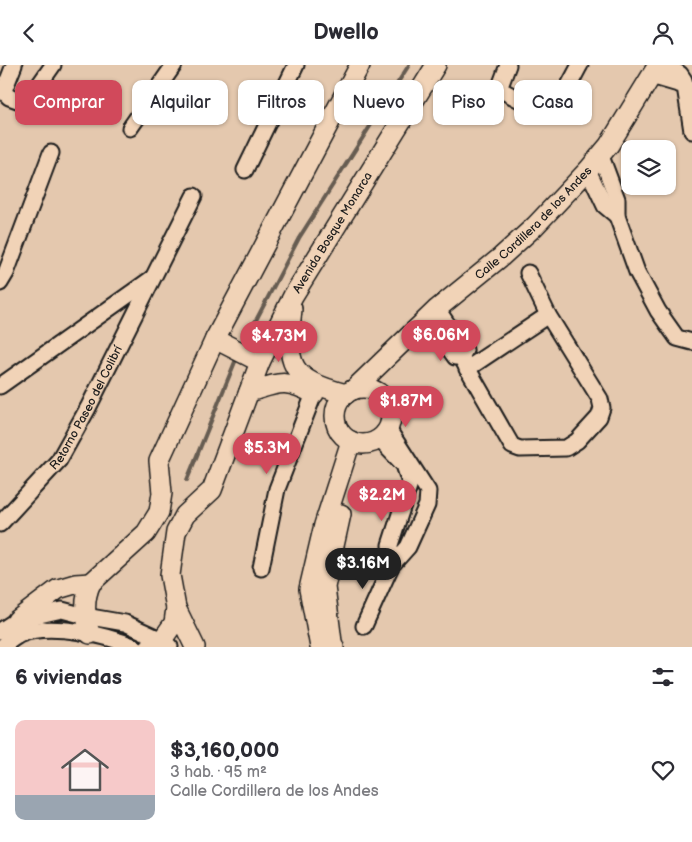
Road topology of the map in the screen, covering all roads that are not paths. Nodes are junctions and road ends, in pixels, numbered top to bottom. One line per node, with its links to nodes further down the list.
1 (14, 65): 2 (street)
2 (53, 65)
3 (174, 65): 10 (street)
4 (296, 65): 14 (street)
5 (360, 65): 24 (street)
6 (436, 65): 21 (street, Avenida Bosque Monarca)
7 (508, 65): 8 (street)
8 (580, 65)
9 (658, 69): 11 (street); 13 (street, Calle Cordillera de los Andes)
10 (130, 128)
11 (692, 131)
12 (51, 153): 20 (street)
13 (601, 156): 15 (street, Calle Cordillera de los Andes); 17 (street)
14 (245, 170)
15 (588, 170): 17 (street); 22 (street, Calle Cordillera de los Andes)
16 (194, 196): 19 (street, Retorno Paseo del Colibrí)
17 (617, 216): 25 (street)
18 (528, 273): 23 (street)
19 (152, 278): 29 (street, Retorno Paseo del Colibrí); 37 (street, Retorno Paseo del Colibrí)
20 (0, 283)
21 (293, 296): 26 (street, Avenida Bosque Monarca); 30 (street)
22 (432, 314): 27 (street, Calle Cordillera de los Andes); 28 (street)
23 (548, 315): 28 (street); 28 (street)
24 (215, 339): 26 (street); 35 (street)
25 (692, 342)
26 (247, 355): 31 (street, Avenida Bosque Monarca)
27 (384, 359): 32 (street); 33 (street, Calle Cordillera de los Andes)
28 (464, 363)
29 (0, 386)
30 (316, 389): 31 (street); 33 (street); 39 (street)
31 (249, 392): 36 (street, Avenida Bosque Monarca)
32 (378, 393): 33 (street); 34 (street)
33 (345, 397): 34 (street)
34 (370, 438): 38 (street); 38 (street); 50 (street); 51 (street)
35 (162, 493): 36 (street); 40 (street)
36 (195, 506): 41 (street, Avenida Bosque Monarca)
37 (0, 524)
38 (391, 566): 44 (street)
39 (261, 568)
40 (91, 583): 42 (street); 43 (street)
41 (176, 609): 46 (street, Avenida Bosque Monarca); 49 (street)
42 (17, 620): 43 (street); 45 (street)
43 (88, 625): 46 (street); 47 (street); 48 (street)
44 (364, 626)
45 (0, 631)
46 (161, 645)
47 (1, 647)
48 (136, 647)
49 (196, 647)
50 (320, 647)
51 (334, 647)

